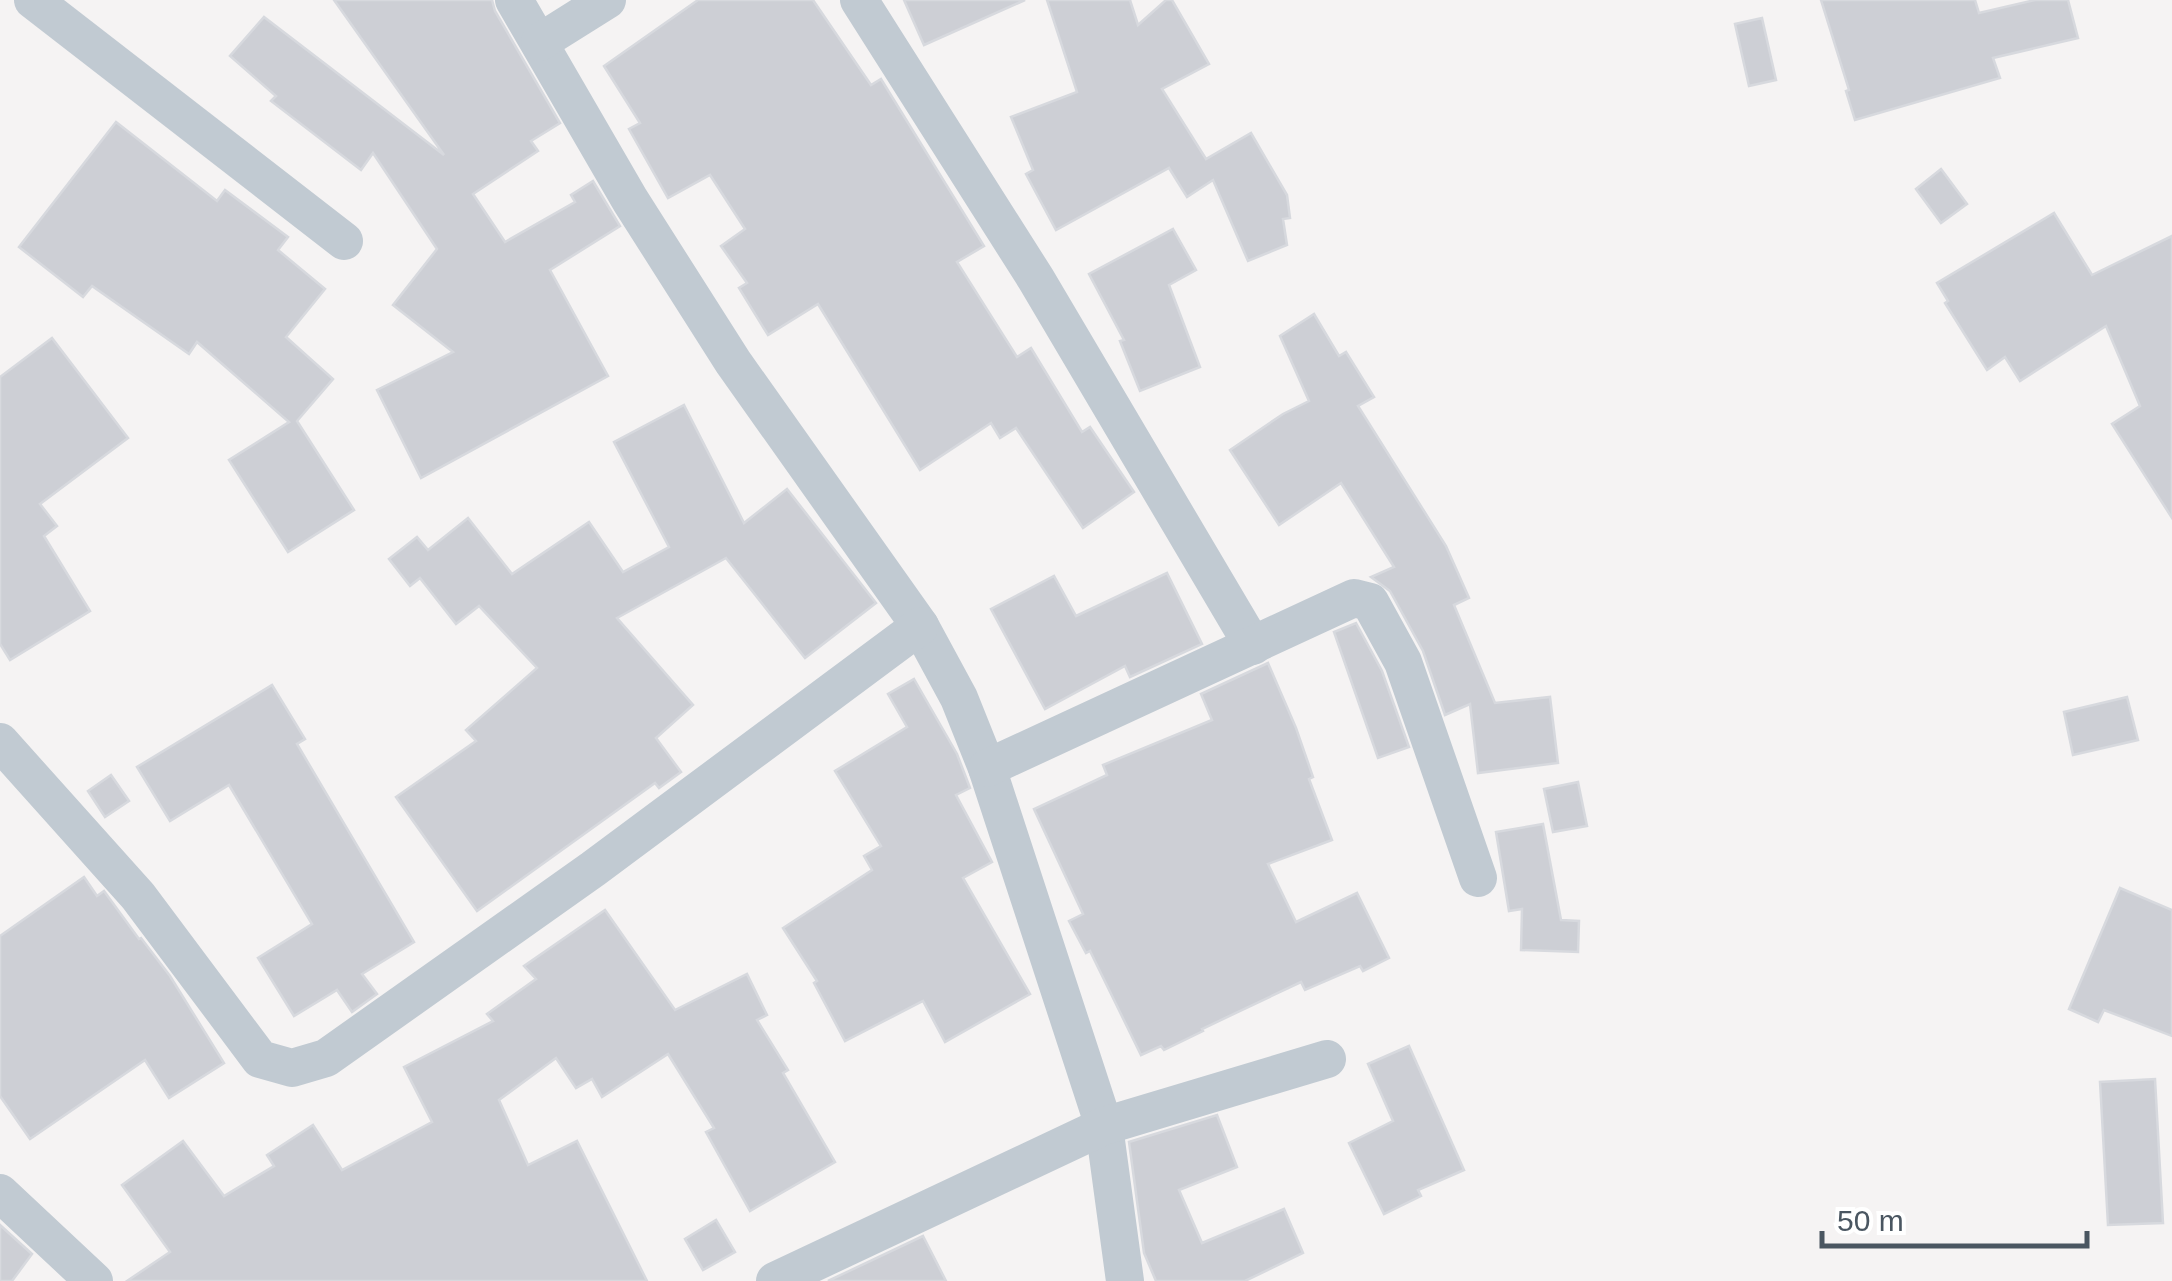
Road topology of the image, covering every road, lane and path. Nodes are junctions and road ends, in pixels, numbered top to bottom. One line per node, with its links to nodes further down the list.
1 (33, 0): 6 (street)
2 (514, 0): 5 (street)
3 (608, 0): 5 (street)
4 (859, 0): 8 (street)
5 (540, 42): 7 (street)
6 (344, 241)
7 (920, 626): 9 (street); 10 (street)
8 (1253, 646): 10 (street); 11 (street)
9 (0, 742)
10 (987, 768): 13 (street)
11 (1478, 878)
12 (1327, 1058): 13 (street)
13 (1104, 1126): 16 (street); 17 (street)
14 (0, 1193): 15 (street)
15 (94, 1281)
16 (775, 1281)
17 (1125, 1281)

